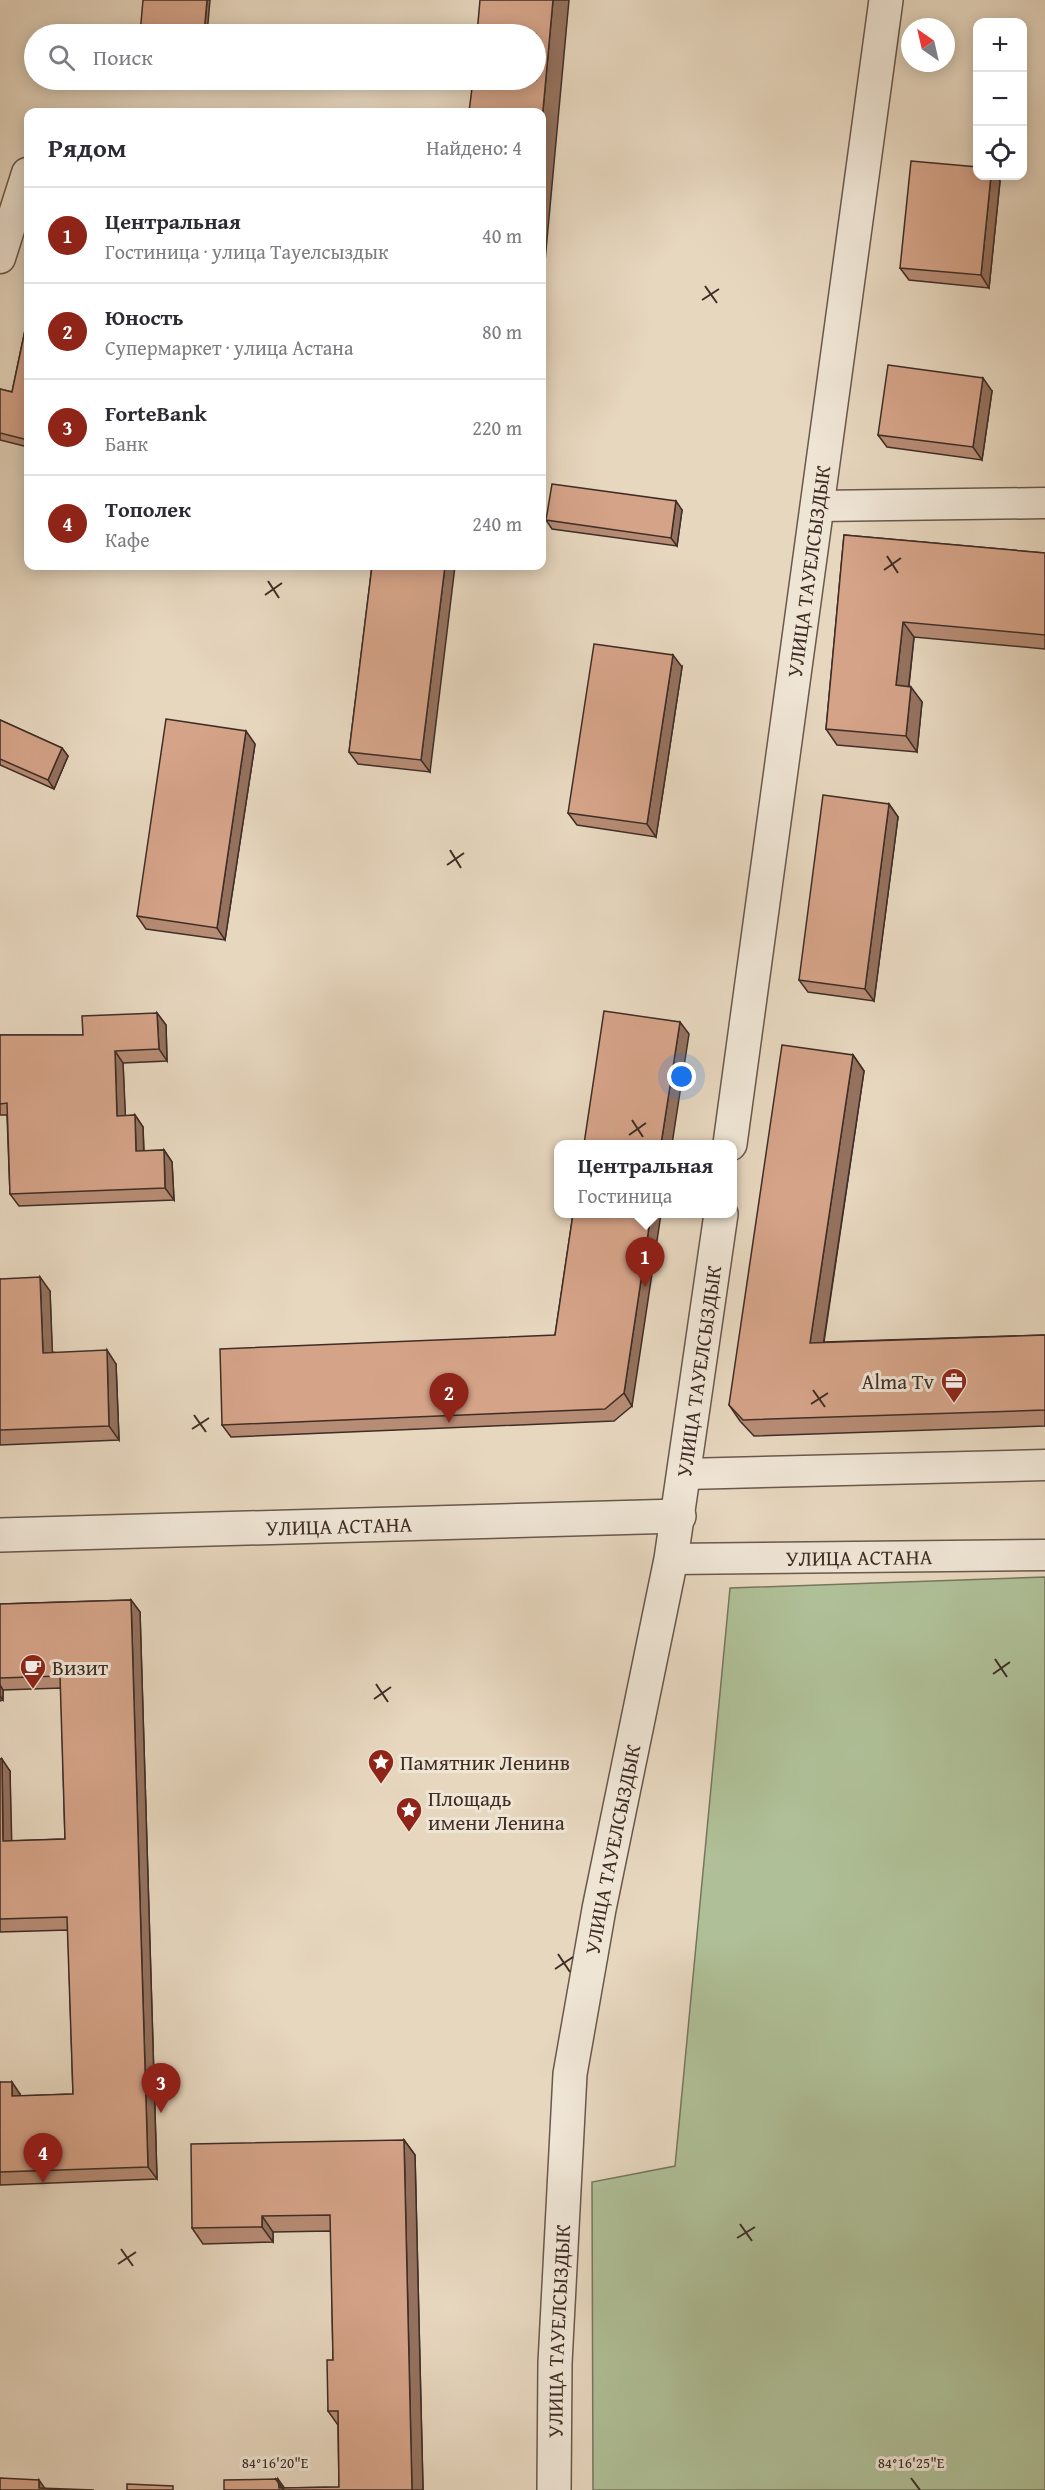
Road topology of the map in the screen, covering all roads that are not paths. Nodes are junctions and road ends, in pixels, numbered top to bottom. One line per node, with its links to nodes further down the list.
1 (886, 0): 5 (street, УЛИЦА ТАУЕЛСЫЗДЫК)
2 (24, 182): 3 (street)
3 (0, 258)
4 (1045, 503): 5 (street)
5 (818, 506): 6 (street, УЛИЦА ТАУЕЛСЫЗДЫК)
6 (731, 1140)
7 (720, 1218): 9 (street, УЛИЦА ТАУЕЛСЫЗДЫК)
8 (1045, 1465): 9 (street)
9 (685, 1474): 10 (street, УЛИЦА ТАУЕЛСЫЗДЫК)
10 (679, 1516): 11 (street, УЛИЦА АСТАНА); 13 (street, УЛИЦА ТАУЕЛСЫЗДЫК)
11 (0, 1535)
12 (1045, 1555): 13 (street, УЛИЦА АСТАНА)
13 (671, 1559): 14 (street, УЛИЦА ТАУЕЛСЫЗДЫК)
14 (554, 2490)

